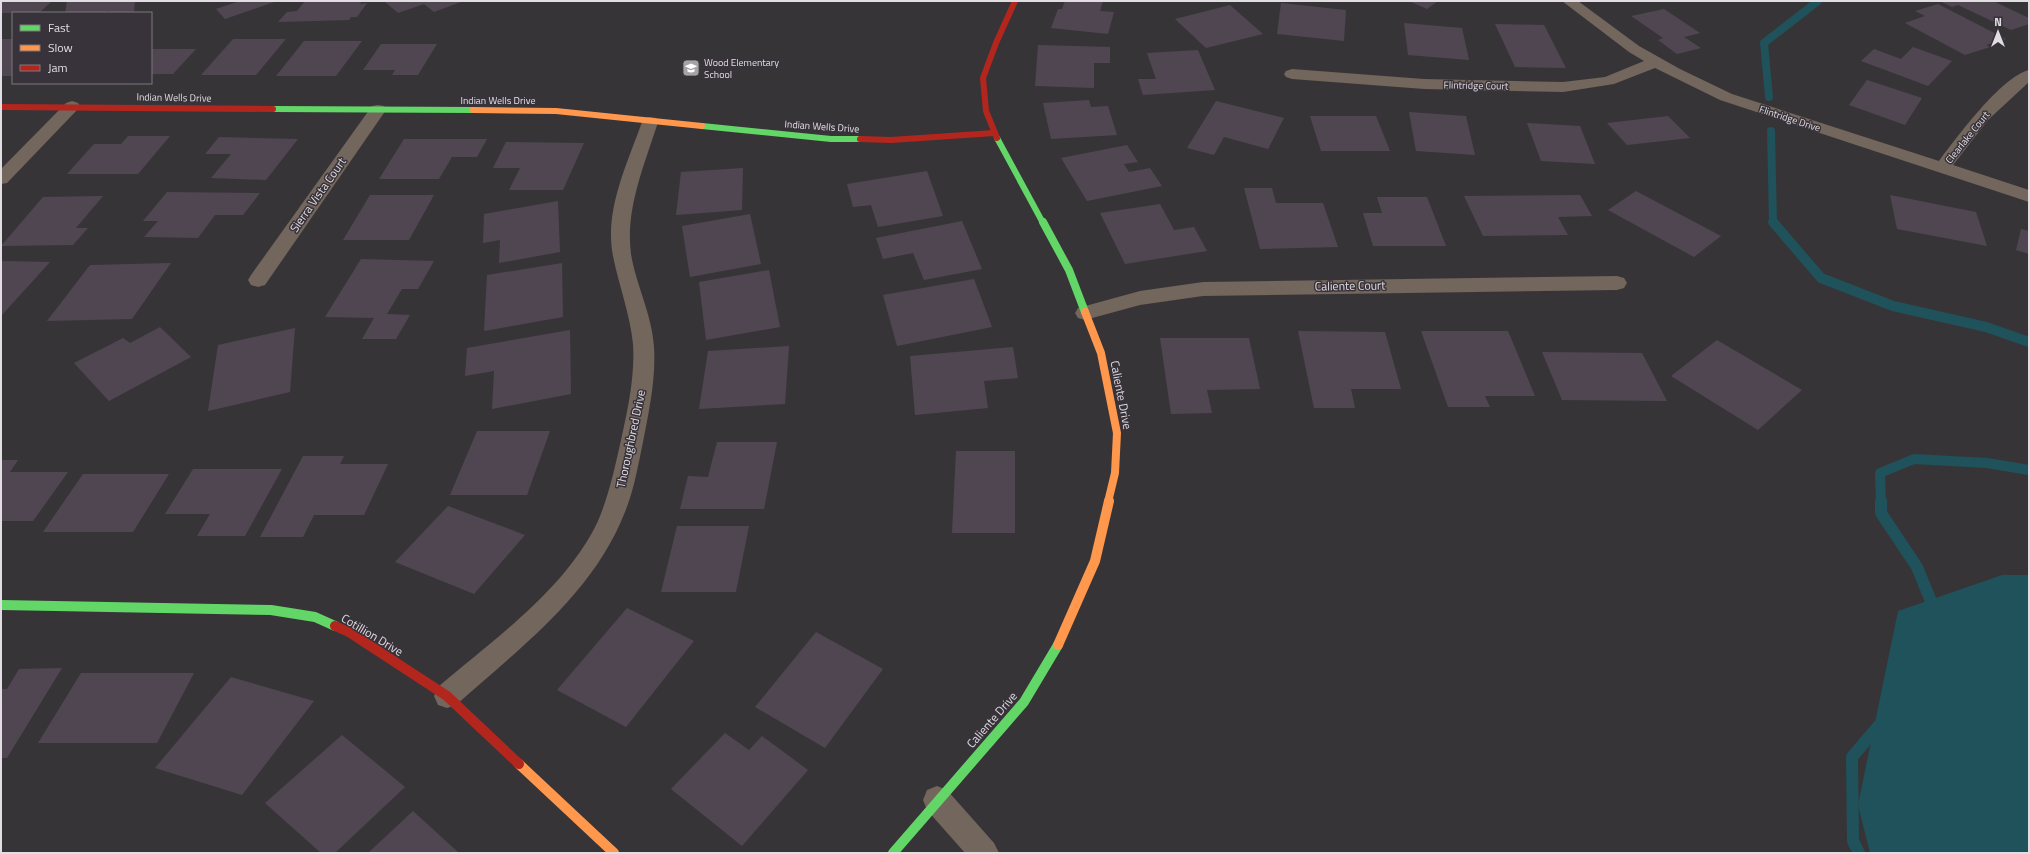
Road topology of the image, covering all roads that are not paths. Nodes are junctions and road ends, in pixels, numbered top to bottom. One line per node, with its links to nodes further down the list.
1 (1015, 1): 10 (street, Caliente Drive)
2 (1569, 1): 3 (street, Flintridge Drive)
3 (1656, 62): 4 (street, Flintridge Court); 11 (street, Flintridge Drive)
4 (1292, 74)
5 (2029, 75): 11 (street, Clearlake Court)
6 (72, 106): 7 (street, Indian Wells Drive); 8 (street, Indian Wells Drive); 12 (street)
7 (1, 107)
8 (378, 110): 9 (street, Indian Wells Drive); 14 (street, Sierra Vista Court)
9 (650, 122): 10 (street, Indian Wells Drive); 18 (street, Thoroughbred Drive)
10 (994, 133): 16 (street, Caliente Drive)
11 (1942, 168): 13 (street, Flintridge Drive)
12 (1, 179)
13 (2029, 196)
14 (258, 280)
15 (1617, 283): 16 (street, Caliente Court)
16 (1085, 313): 19 (street, Caliente Drive)
17 (1, 605): 18 (street, Cotillion Drive)
18 (447, 696): 20 (street, Cotillion Drive)
19 (937, 800): 21 (street, Caliente Drive); 22 (street)
20 (614, 853)
21 (893, 853)
22 (984, 853)

